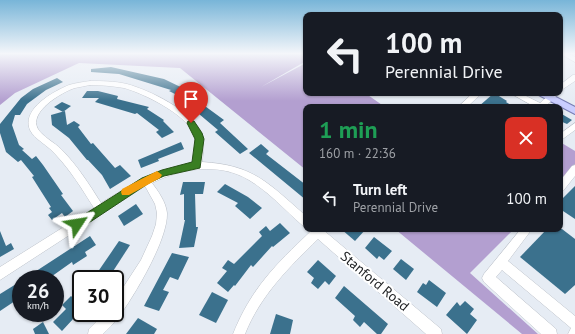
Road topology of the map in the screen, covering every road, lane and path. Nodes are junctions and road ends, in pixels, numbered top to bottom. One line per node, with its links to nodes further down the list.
1 (575, 77): 2 (street)
2 (563, 87)
3 (475, 96): 6 (street)
4 (520, 96): 7 (street)
5 (550, 96): 8 (main road)
6 (465, 104)
7 (535, 104)
8 (575, 111)
9 (575, 126): 10 (street)
10 (563, 136)
11 (197, 165): 13 (street); 15 (street); 16 (street)
12 (575, 169): 14 (street)
13 (146, 181): 15 (street); 22 (street)
14 (563, 184)
15 (100, 209): 21 (street)
16 (303, 220)
17 (314, 232): 26 (street)
18 (318, 232): 27 (street, Stanford Road)
19 (525, 232): 20 (street)
20 (502, 262): 24 (street); 28 (street)
21 (0, 274)
22 (124, 295)
23 (105, 322): 25 (street)
24 (575, 324)
25 (94, 334)
26 (239, 334)
27 (436, 334)
28 (551, 334)

